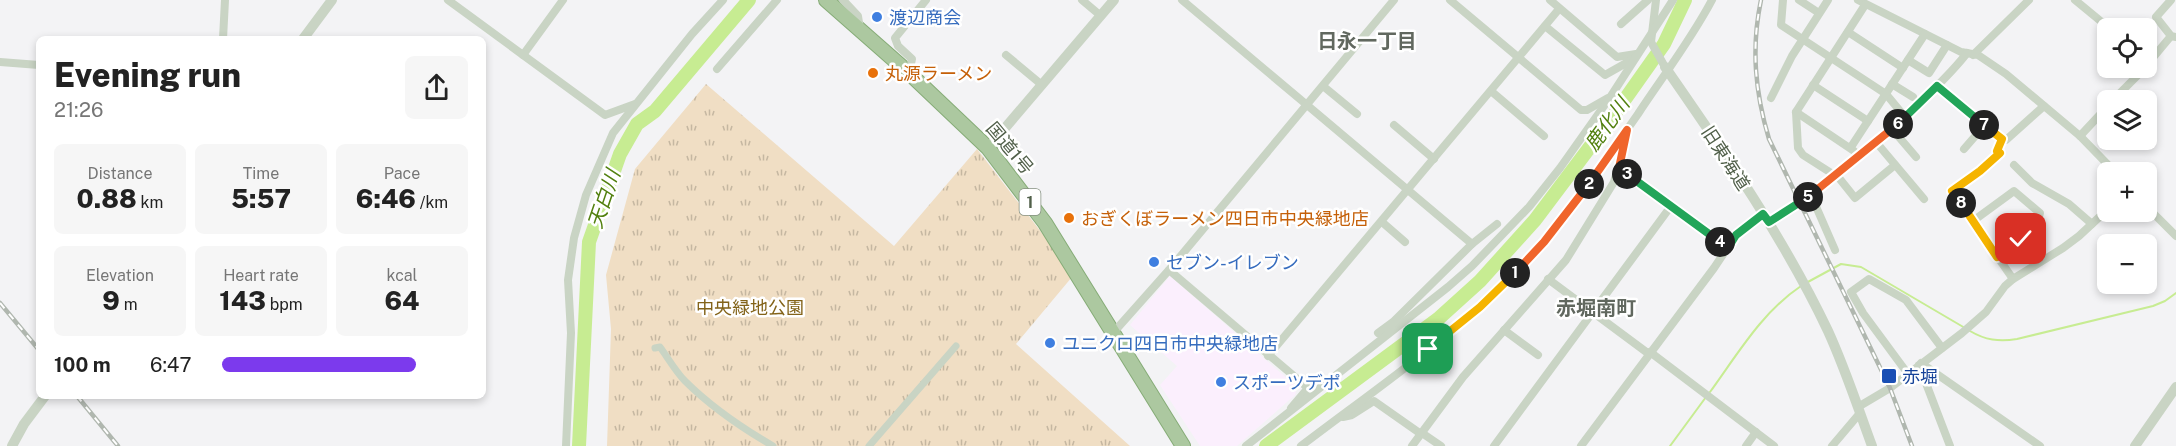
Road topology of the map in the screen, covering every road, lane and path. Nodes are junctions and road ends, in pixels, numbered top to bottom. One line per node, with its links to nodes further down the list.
1 (225, 0): 36 (street)
2 (332, 0): 37 (street)
3 (448, 0): 44 (street)
4 (563, 0): 44 (street)
5 (723, 0): 67 (street)
6 (777, 0): 52 (street)
7 (826, 0): 33 (highway, 国道1号 / 1)
8 (843, 0): 33 (street)
9 (926, 0): 54 (street)
10 (1082, 0): 29 (street)
11 (1114, 0): 29 (street)
12 (1182, 0): 68 (street)
13 (1394, 0): 58 (street)
14 (1450, 0): 47 (street)
15 (1550, 0): 27 (street)
16 (1648, 0): 31 (street)
17 (1656, 0): 39 (street)
18 (1673, 0): 39 (street)
19 (1712, 0): 53 (street)
20 (1783, 0): 40 (street)
21 (1799, 0): 28 (street)
22 (1828, 0): 28 (street)
23 (2029, 0): 43 (street)
24 (2075, 0): 30 (street)
25 (2171, 0): 38 (street)
26 (1867, 3): 34 (street); 35 (street)
27 (1559, 9): 32 (street); 46 (street)
28 (1819, 13): 40 (street)
29 (1101, 16): 57 (street)
30 (2097, 18)
31 (1621, 24)
32 (1545, 26): 46 (street); 47 (street)
33 (860, 29): 54 (highway, 国道1号 / 1)
34 (1848, 32): 48 (street); 50 (street)
35 (1925, 33): 41 (street); 50 (street)
36 (223, 36)
37 (305, 36)
38 (2174, 36): 42 (street)
39 (1651, 39): 46 (street); 53 (street, 旧東海道)
40 (1803, 39): 48 (street); 65 (street)
41 (1947, 45): 43 (street); 50 (street)
42 (2157, 53)
43 (1970, 54): 60 (street); 69 (street)
44 (523, 55): 67 (street)
45 (1006, 55): 57 (street)
46 (1637, 56): 64 (street)
47 (1519, 58): 62 (street); 64 (street)
48 (1831, 58): 59 (street); 63 (street)
49 (0, 62): 51 (street)
50 (1906, 64): 56 (street)
51 (36, 65)
52 (717, 69)
53 (1667, 69): 78 (street); 99 (street, 旧東海道)
54 (909, 73): 84 (highway, 国道1号 / 1)
55 (2133, 78): 61 (street)
56 (1892, 84): 63 (street); 66 (street)
57 (1042, 85): 84 (street)
58 (1323, 86): 68 (street); 71 (street)
59 (1813, 86): 70 (street); 74 (street)
60 (1937, 86): 72 (street); 76 (street)
61 (2122, 90)
62 (1491, 91): 79 (street); 88 (street)
63 (1886, 94): 72 (street); 74 (street)
64 (1611, 96): 130 (street)
65 (1771, 98)
66 (1913, 98)
67 (635, 104): 135 (street)
68 (1307, 105): 94 (street); 111 (street)
69 (2044, 106): 80 (street); 81 (street)
70 (1796, 112): 83 (street); 93 (street)
71 (1357, 114)
72 (1905, 117): 77 (street)
73 (2097, 118): 80 (street)
74 (1868, 121): 83 (street)
75 (1394, 125): 88 (street)
76 (1984, 126): 81 (street); 85 (street)
77 (1892, 129): 82 (street); 87 (street)
78 (1627, 130): 92 (street); 131 (street)
79 (1544, 136)
80 (2080, 136): 89 (street)
81 (2002, 139): 101 (street)
82 (1876, 142): 86 (street); 90 (street)
83 (1851, 147): 86 (street)
84 (988, 148): 116 (highway, 国道1号 / 1)
85 (1964, 149)
86 (1858, 156): 93 (street)
87 (1916, 157)
88 (1434, 159): 94 (street)
89 (2105, 162)
90 (1895, 165): 93 (street); 96 (street)
91 (2014, 165): 104 (street)
92 (1619, 168): 97 (street); 112 (street)
93 (1834, 175): 95 (street)
94 (1408, 190): 102 (street); 107 (street)
95 (1811, 195): 99 (street); 109 (street)
96 (1924, 200)
97 (1671, 206): 108 (street); 114 (street)
98 (2157, 217): 105 (street)
99 (1766, 218): 108 (street); 129 (street, 旧東海道)
100 (2097, 219): 104 (street)
101 (1973, 221): 110 (street); 110 (street)
102 (1382, 222): 106 (street); 123 (street)
103 (1497, 224): 107 (street)
104 (2092, 224): 113 (street)
105 (2176, 236)
106 (1405, 242)
107 (1472, 244): 117 (street)
108 (1728, 248): 121 (street)
109 (1835, 250)
110 (1997, 257): 113 (street)
111 (1169, 270): 116 (street); 123 (street)
112 (1548, 279): 114 (street); 115 (street)
113 (2013, 279): 120 (street)
114 (1592, 312): 121 (street); 143 (street)
115 (1504, 330): 122 (street); 133 (street)
116 (1113, 333): 138 (highway, 国道1号 / 1)
117 (1378, 333)
118 (956, 346): 137 (street)
119 (655, 348): 136 (street)
120 (1942, 348): 124 (street); 125 (street)
121 (1649, 353): 132 (street); 144 (street)
122 (1538, 355)
123 (1268, 356): 130 (street)
124 (1920, 364): 125 (street); 149 (street); 150 (street)
125 (1908, 374): 129 (street)
126 (2176, 387): 128 (street)
127 (43, 399): 134 (street)
128 (2171, 404): 151 (street)
129 (1859, 410): 147 (street); 148 (street, 旧東海道)
130 (1289, 414): 139 (street)
131 (1340, 417): 133 (street); 140 (street)
132 (1756, 432): 145 (street); 146 (street)
133 (1422, 433): 141 (street); 142 (street)
134 (12, 446)
135 (566, 446)
136 (773, 446)
137 (869, 446)
138 (1183, 446)
139 (1246, 446)
140 (1301, 446)
141 (1412, 446)
142 (1441, 446)
143 (1494, 446)
144 (1581, 446)
145 (1746, 446)
146 (1774, 446)
147 (1832, 446)
148 (1872, 446)
149 (1950, 446)
150 (2040, 446)
151 (2135, 446)

